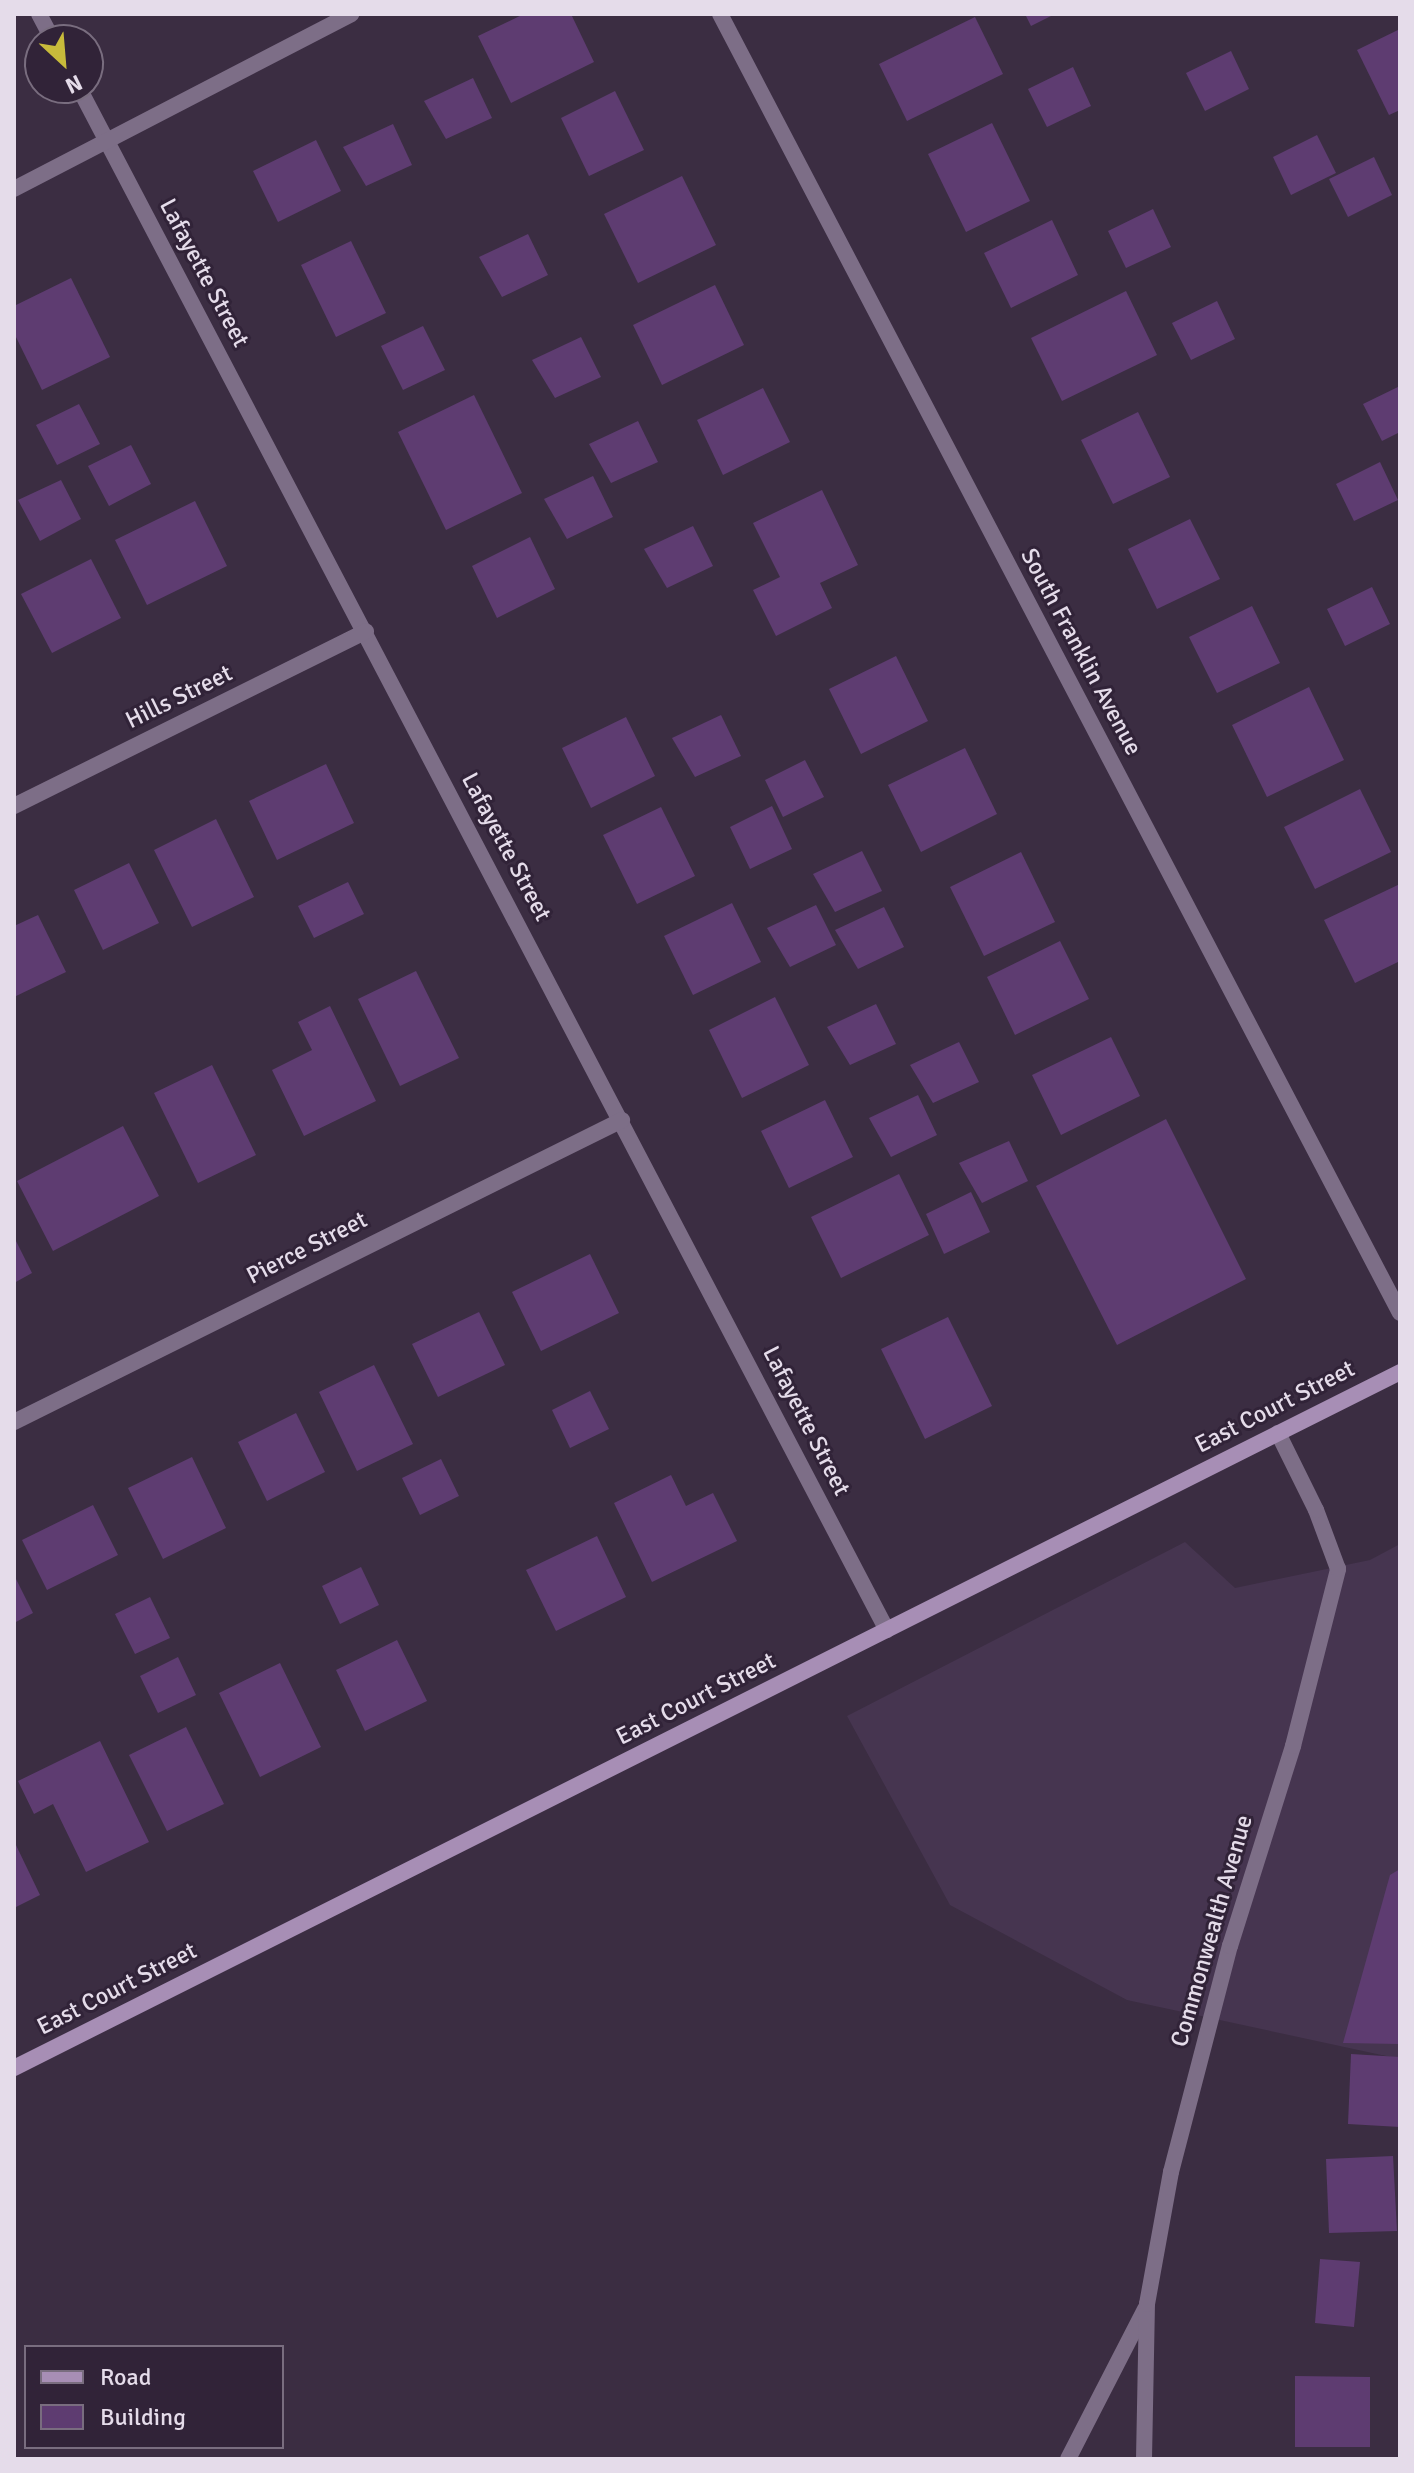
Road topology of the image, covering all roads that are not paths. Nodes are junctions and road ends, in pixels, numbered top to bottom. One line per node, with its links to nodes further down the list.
1 (351, 14): 4 (street)
2 (720, 14): 9 (street, South Franklin Avenue)
3 (87, 104): 4 (street, Lafayette Street)
4 (108, 143): 5 (street); 6 (street, Lafayette Street)
5 (14, 189)
6 (366, 631): 7 (street, Hills Street); 8 (street, Lafayette Street)
7 (14, 806)
8 (622, 1120): 11 (street, Pierce Street); 13 (street, Lafayette Street)
9 (1400, 1313)
10 (1400, 1372): 12 (main road, East Court Street)
11 (14, 1422)
12 (1278, 1433): 13 (main road, East Court Street); 15 (street, Commonwealth Avenue)
13 (887, 1630): 14 (main road, East Court Street)
14 (14, 2068)
15 (1147, 2304): 16 (street); 17 (street, Commonwealth Avenue)
16 (1068, 2459)
17 (1144, 2459)

